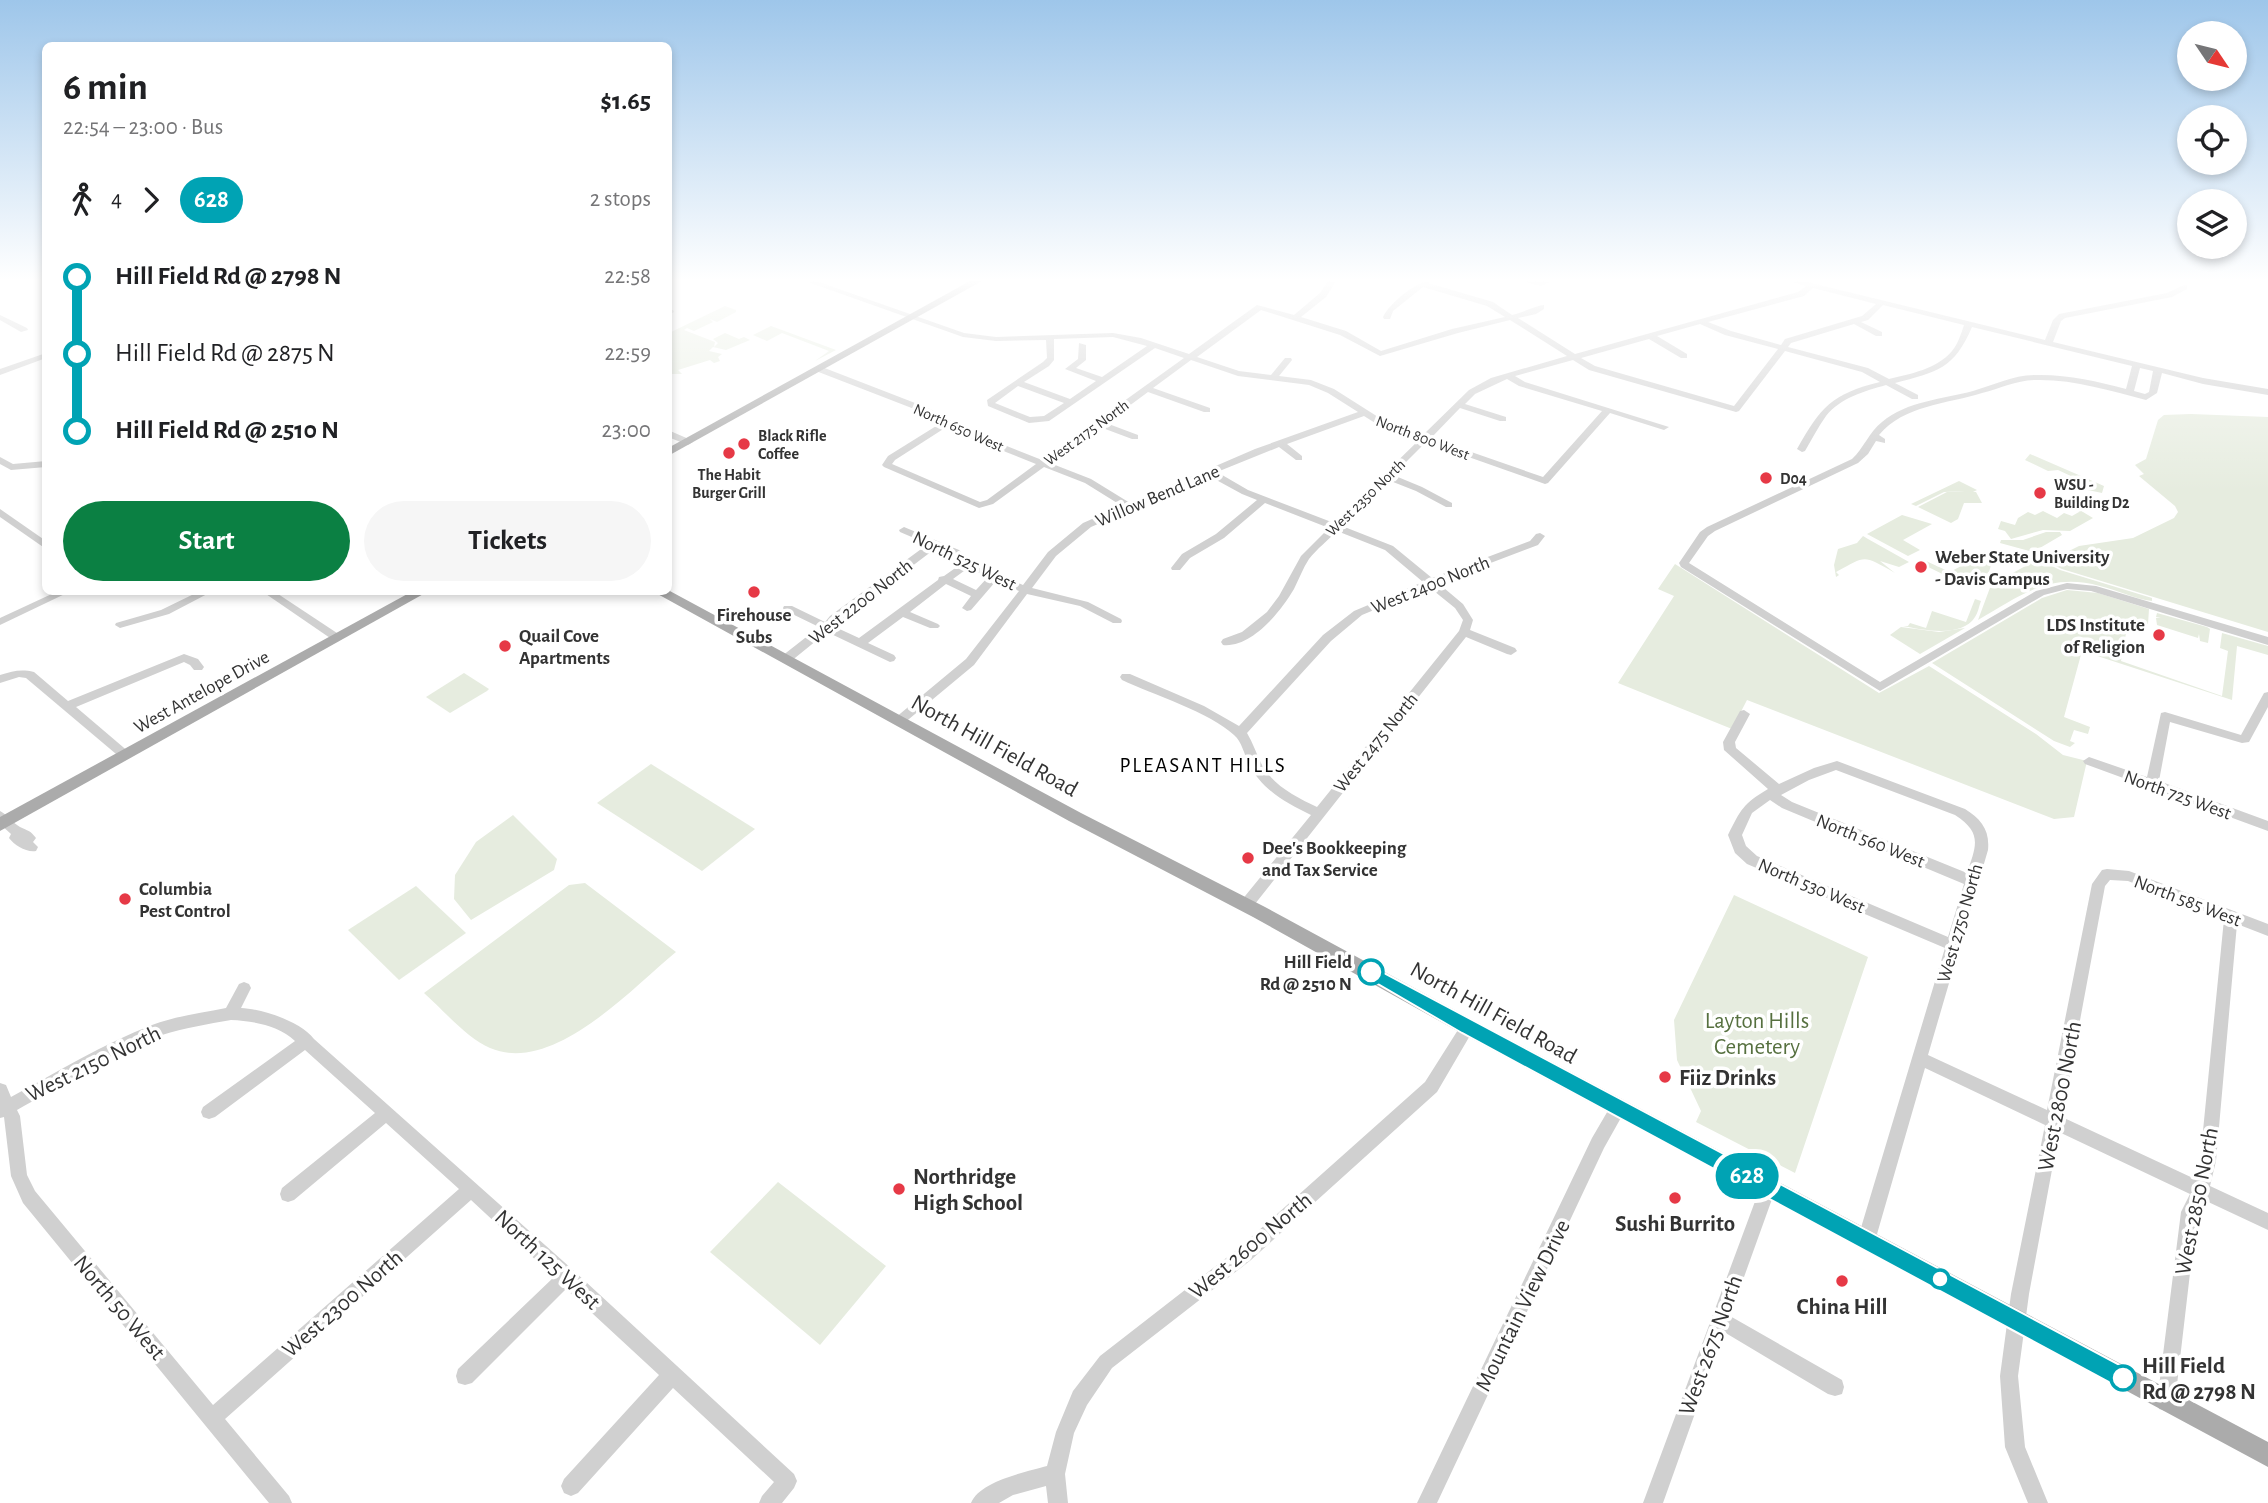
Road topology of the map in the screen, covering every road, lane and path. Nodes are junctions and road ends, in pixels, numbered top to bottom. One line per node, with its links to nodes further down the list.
1 (852, 351): 20 (main road)
2 (1051, 351): 28 (street)
3 (1082, 351): 26 (street)
4 (1145, 351): 26 (street)
5 (1171, 351): 17 (street, North 800 West)
6 (1200, 351): 17 (street, West 2175 North)
7 (1564, 351): 16 (street)
8 (1594, 351): 16 (street)
9 (1676, 351): 15 (street)
10 (1778, 351): 16 (street)
11 (1796, 351): 27 (street)
12 (1956, 351): 27 (street)
13 (2081, 351): 19 (street)
14 (42, 356): 23 (street)
15 (1684, 356)
16 (1573, 357): 22 (street)
17 (1191, 358): 25 (street, North 800 West); 29 (street, West 2175 North)
18 (1288, 360): 25 (street)
19 (2137, 365): 21 (street); 31 (street)
20 (820, 369): 40 (street, North 650 West); 46 (main road)
21 (2158, 370): 30 (street); 31 (street)
22 (1523, 371): 24 (street, West 2350 North)
23 (0, 372)
24 (1508, 376): 35 (street, West 2350 North); 37 (street)
25 (1274, 378): 38 (street, North 800 West)
26 (1103, 380): 34 (street)
27 (1888, 381): 32 (street); 48 (street)
28 (1018, 383): 33 (street); 34 (street)
29 (1147, 389): 36 (street); 41 (street, West 2175 North)
30 (2266, 392)
31 (2129, 393): 90 (street)
32 (1915, 397)
33 (991, 400): 34 (street)
34 (1071, 402)
35 (1459, 405): 39 (street); 45 (street, West 2350 North)
36 (1207, 410)
37 (1608, 410): 42 (street); 45 (street, North 800 West)
38 (1364, 413): 45 (street, North 800 West); 47 (street, Willow Bend Lane)
39 (1503, 419)
40 (947, 423): 52 (street, North 650 West); 54 (street)
41 (1099, 423): 44 (street); 52 (street, West 2175 North)
42 (1664, 427)
43 (672, 435): 46 (street)
44 (1135, 437)
45 (1426, 438): 58 (street, West 2350 North)
46 (688, 442): 49 (main road)
47 (1280, 443): 50 (street); 57 (street, Willow Bend Lane)
48 (1802, 449)
49 (672, 451)
50 (1299, 458)
51 (0, 460): 55 (street)
52 (1044, 463): 54 (street, West 2175 North); 61 (street, North 650 West)
53 (42, 464): 55 (street)
54 (887, 465)
55 (11, 467): 56 (street)
56 (0, 472)
57 (1210, 472): 59 (street); 61 (street, Willow Bend Lane)
58 (1387, 476): 60 (street); 63 (street, West 2350 North)
59 (1263, 500): 63 (street); 69 (street)
60 (1449, 505)
61 (1128, 506): 73 (street, Willow Bend Lane)
62 (0, 512): 66 (street)
63 (1336, 527): 72 (street); 91 (street, West 2350 North)
64 (905, 530): 67 (street, North 525 West)
65 (1540, 536): 72 (street, West 2400 North)
66 (42, 543)
67 (935, 544): 68 (street, North 525 West); 87 (street, West 2200 North)
68 (967, 564): 70 (street, North 525 West); 71 (street)
69 (1176, 568)
70 (993, 576): 73 (street, North 525 West); 79 (street)
71 (943, 579): 79 (street); 82 (street)
72 (1431, 582): 88 (street); 103 (street, West 2400 North)
73 (1026, 590): 83 (street, North 525 West); 102 (street, Willow Bend Lane)
74 (58, 595): 84 (street)
75 (200, 595): 85 (street)
76 (273, 595): 89 (street)
77 (414, 595): 89 (main road, West Antelope Drive)
78 (667, 595): 95 (main road, North Hill Field Road)
79 (978, 595): 81 (street)
80 (788, 608): 87 (street)
81 (967, 608)
82 (901, 612): 86 (street); 92 (street)
83 (1117, 621)
84 (0, 622)
85 (120, 625)
86 (934, 626)
87 (826, 627): 92 (street); 95 (street, West 2200 North)
88 (1464, 632): 93 (street); 108 (street, West 2475 North)
89 (337, 637): 104 (main road, West Antelope Drive)
90 (2268, 641)
91 (1227, 642)
92 (860, 643): 94 (street)
93 (1511, 650)
94 (890, 658)
95 (786, 659): 102 (main road, North Hill Field Road)
96 (198, 667): 100 (street)
97 (1126, 677): 103 (street)
98 (0, 678): 100 (street)
99 (2268, 696): 106 (street)
100 (67, 706): 104 (street)
101 (1744, 714): 107 (street, North 560 West)
102 (899, 720): 114 (main road, North Hill Field Road)
103 (1240, 733): 108 (street)
104 (126, 755): 109 (main road, West Antelope Drive)
105 (2089, 761): 106 (street, North 725 West)
106 (2152, 784): 110 (street, North 725 West)
107 (1775, 793): 113 (street, North 560 West); 113 (street, West 2750 North); 117 (street, North 530 West)
108 (1318, 813): 114 (street, West 2475 North)
109 (2, 821): 111 (street)
110 (2268, 827)
111 (25, 841)
112 (2107, 874): 115 (street, North 585 West); 127 (street, West 2800 North)
113 (1972, 881): 117 (street, West 2750 North)
114 (1246, 905): 120 (main road, North Hill Field Road)
115 (2231, 916): 116 (street, North 585 West); 130 (street, West 2850 North)
116 (2268, 930)
117 (1952, 945): 122 (street, West 2750 North)
118 (244, 988): 119 (street)
119 (230, 1014): 121 (street, West 2150 North); 123 (street, West 2150 North)
120 (1468, 1027): 124 (main road, North Hill Field Road); 143 (street, West 2600 North)
121 (307, 1040): 125 (street); 126 (street, North 125 West)
122 (1920, 1058): 127 (street); 133 (street, West 2750 North)
123 (3, 1103): 141 (street, North 50 West)
124 (1619, 1107): 128 (main road, North Hill Field Road); 149 (street, Mountain View Drive)
125 (209, 1112)
126 (386, 1114): 129 (street, North 125 West); 131 (street)
127 (2054, 1122): 130 (street); 136 (street, West 2800 North)
128 (1768, 1188): 133 (main road, North Hill Field Road); 135 (street, West 2675 North)
129 (471, 1189): 134 (street, North 125 West); 141 (street, West 2300 North)
130 (2200, 1191): 132 (street); 140 (street, West 2850 North)
131 (288, 1194)
132 (2268, 1223)
133 (1866, 1241): 136 (main road, North Hill Field Road)
134 (566, 1276): 137 (street, North 125 West); 138 (street)
135 (1718, 1319): 139 (street); 150 (street, West 2675 North)
136 (2017, 1320): 140 (main road, North Hill Field Road); 151 (street, West 2800 North)
137 (672, 1375): 144 (street); 146 (street, North 125 West)
138 (465, 1376)
139 (1835, 1387)
140 (2166, 1402): 142 (main road, North Hill Field Road)
141 (212, 1418): 145 (street, North 50 West)
142 (2268, 1455)
143 (1055, 1474): 147 (street); 148 (street)
144 (571, 1486)
145 (282, 1503)
146 (769, 1503)
147 (981, 1503)
148 (1058, 1503)
149 (1427, 1503)
150 (1653, 1503)
151 (2038, 1503)

